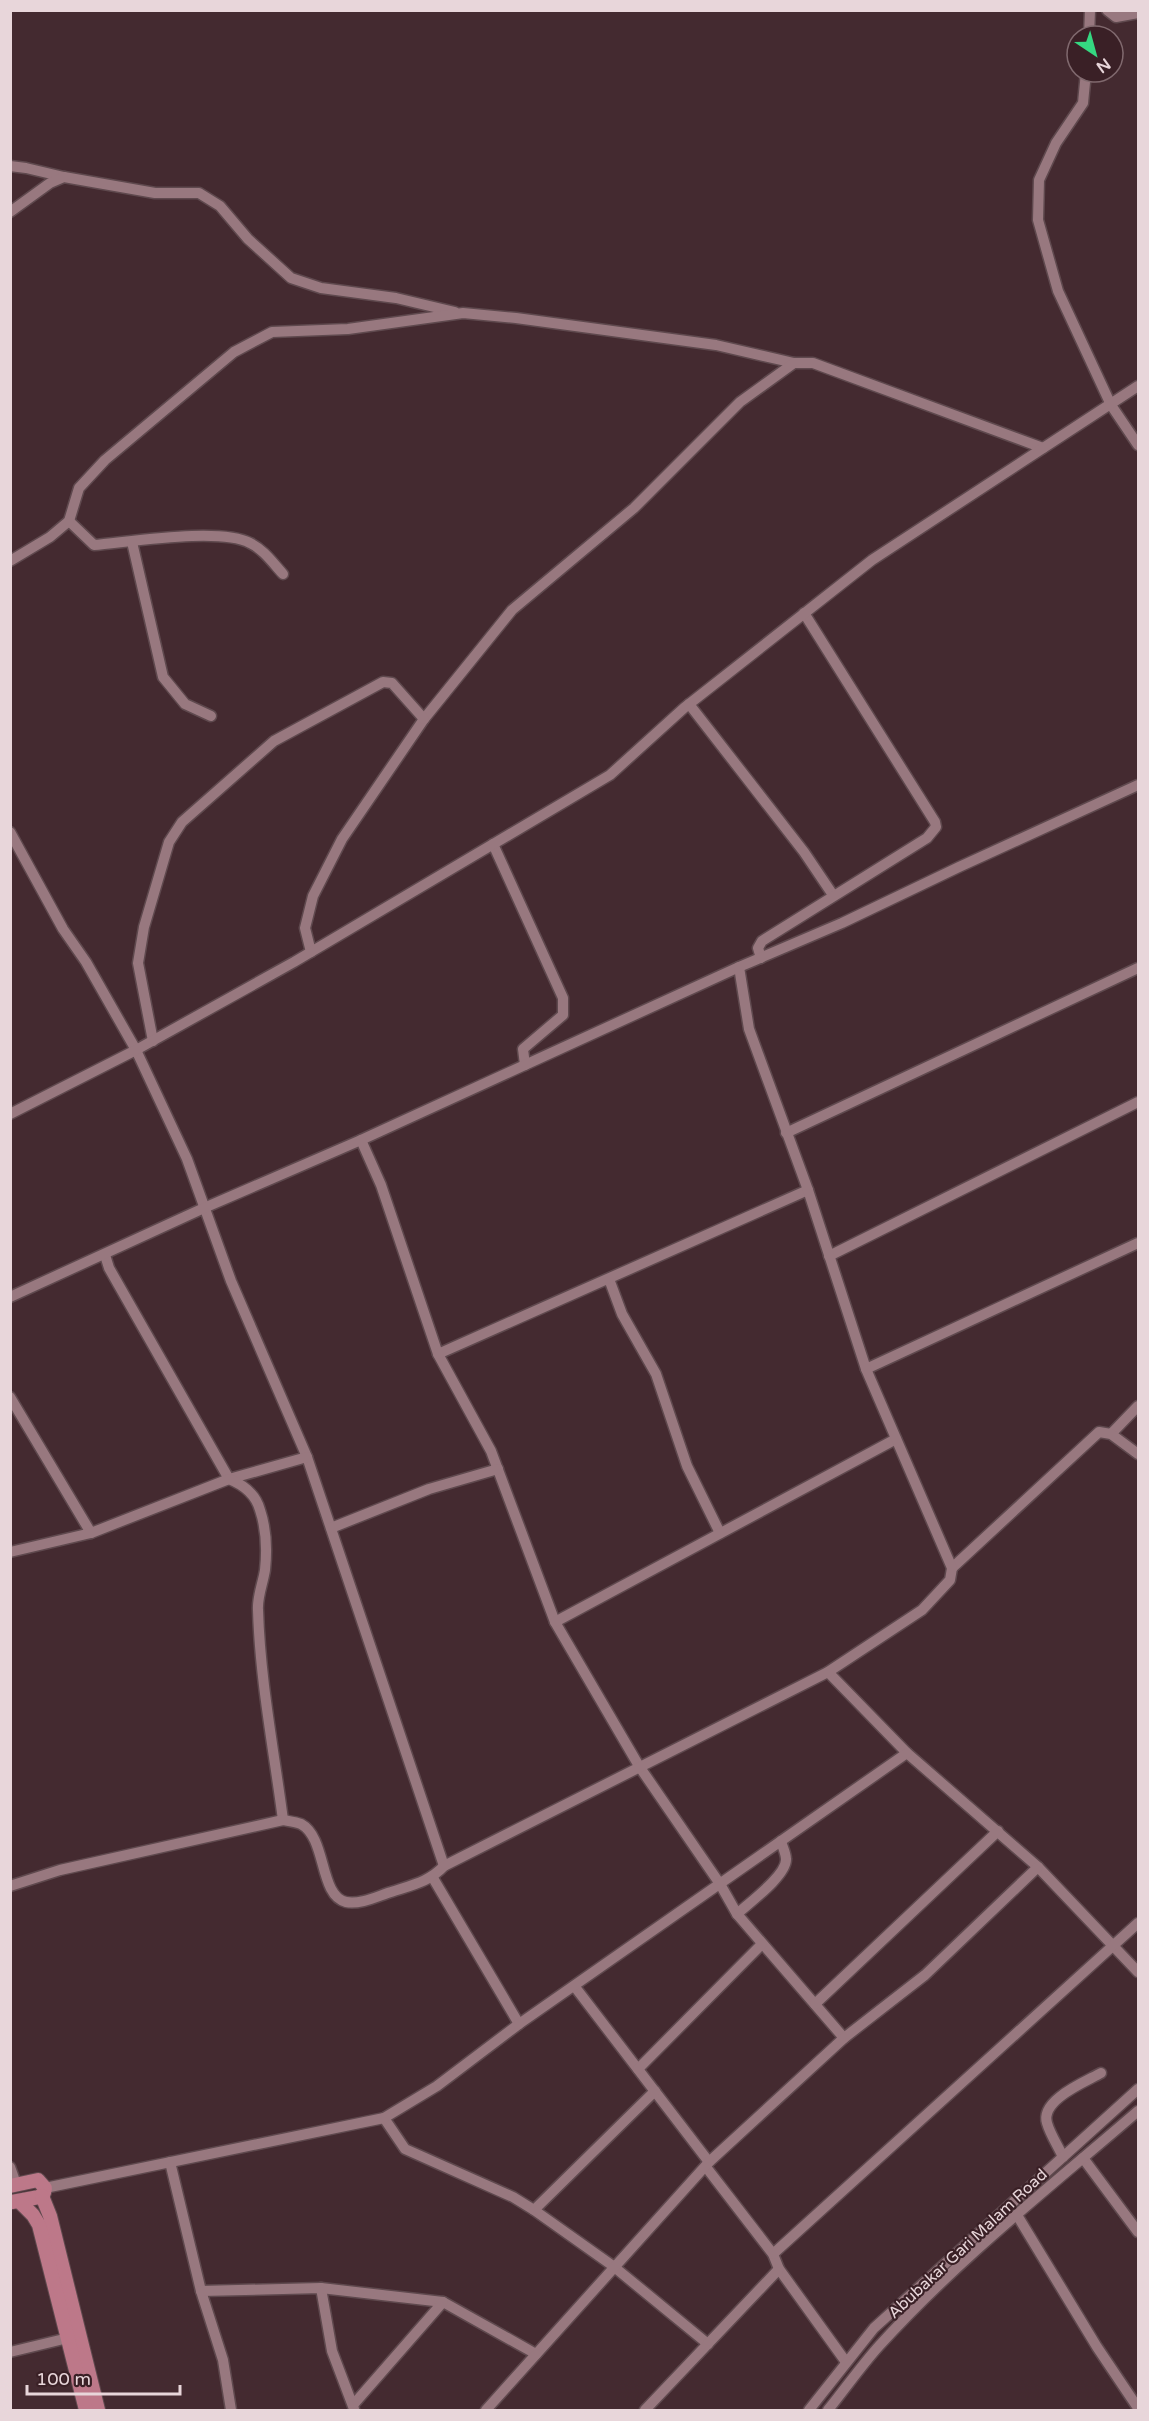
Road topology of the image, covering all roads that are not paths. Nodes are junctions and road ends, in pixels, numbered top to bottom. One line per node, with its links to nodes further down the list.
1 (1107, 10): 2 (street)
2 (1138, 13)
3 (1085, 84): 10 (street)
4 (10, 166): 5 (street)
5 (64, 177): 6 (street); 7 (street)
6 (10, 212)
7 (463, 314): 8 (street); 13 (street)
8 (794, 363): 12 (street); 20 (street)
9 (1138, 386): 10 (street)
10 (1111, 405): 11 (street); 12 (street)
11 (1138, 445)
12 (1043, 448): 17 (street)
13 (69, 521): 14 (street); 15 (street)
14 (132, 542): 16 (street); 19 (street)
15 (10, 561)
16 (283, 574)
17 (804, 613): 18 (street); 24 (street)
18 (690, 704): 23 (street); 24 (street)
19 (212, 716)
20 (424, 719): 25 (street); 29 (street)
21 (1138, 785): 26 (street)
22 (10, 832): 30 (street)
23 (493, 844): 25 (street); 31 (street)
24 (833, 895): 26 (street)
25 (310, 952): 29 (street)
26 (761, 958): 27 (street)
27 (739, 967): 31 (street); 34 (street)
28 (1138, 968): 34 (street)
29 (153, 1041): 30 (street)
30 (136, 1050): 33 (street); 37 (street)
31 (525, 1065): 35 (street)
32 (1138, 1102): 40 (street)
33 (10, 1114)
34 (786, 1133): 36 (street)
35 (360, 1140): 37 (street); 43 (street)
36 (808, 1190): 40 (street); 41 (street)
37 (204, 1208): 39 (street); 50 (street)
38 (1138, 1243): 44 (street)
39 (105, 1254): 42 (street); 52 (street)
40 (829, 1256): 44 (street)
41 (609, 1279): 43 (street); 55 (street)
42 (10, 1298)
43 (438, 1353): 51 (street)
44 (866, 1368): 48 (street)
45 (10, 1397): 54 (street)
46 (1138, 1406): 47 (street)
47 (1111, 1434): 49 (street); 57 (street)
48 (896, 1440): 55 (street); 57 (street)
49 (1138, 1455)
50 (307, 1456): 52 (street); 53 (street)
51 (498, 1469): 53 (street); 58 (street)
52 (229, 1479): 54 (street); 62 (street)
53 (331, 1528): 65 (street)
54 (91, 1533): 56 (street)
55 (720, 1533): 58 (street)
56 (10, 1552)
57 (952, 1568): 59 (street)
58 (555, 1622): 61 (street)
59 (828, 1672): 60 (street); 61 (street)
60 (907, 1753): 63 (street); 64 (street)
61 (639, 1766): 65 (street); 68 (street)
62 (283, 1820): 67 (street); 69 (street)
63 (998, 1831): 66 (street); 76 (street)
64 (781, 1841): 68 (street); 70 (street)
65 (444, 1866): 67 (street)
66 (1038, 1867): 73 (street); 78 (street)
67 (433, 1878): 77 (street)
68 (720, 1884): 70 (street); 75 (street)
69 (10, 1886)
70 (736, 1914): 72 (street)
71 (1138, 1923): 73 (street)
72 (762, 1944): 76 (street); 79 (street)
73 (1113, 1944): 74 (street); 97 (street)
74 (1138, 1972)
75 (575, 1987): 77 (street); 79 (street)
76 (815, 2004): 78 (street)
77 (519, 2024): 84 (street)
78 (844, 2038): 88 (street)
79 (638, 2069): 82 (street)
80 (1101, 2073): 85 (street)
81 (1138, 2089): 85 (street)
82 (655, 2091): 88 (street); 93 (street)
83 (1138, 2111): 86 (street, Abubakar Gari Malam Road)
84 (384, 2118): 87 (street); 93 (street)
85 (1063, 2157): 107 (street)
86 (1083, 2158): 94 (street, Abubakar Gari Malam Road); 95 (street)
87 (170, 2162): 91 (street); 101 (street)
88 (707, 2164): 97 (street); 98 (street)
89 (10, 2167): 90 (street)
90 (13, 2185): 91 (main road)
91 (44, 2192): 92 (main road); 111 (main road)
92 (15, 2201): 103 (main road)
93 (534, 2210): 98 (street)
94 (1017, 2215): 109 (street); 116 (street, Abubakar Gari Malam Road)
95 (1134, 2217): 96 (street)
96 (1138, 2232)
97 (773, 2254): 99 (street)
98 (613, 2266): 104 (street); 106 (street)
99 (779, 2269): 104 (street); 107 (street)
100 (321, 2288): 101 (street); 102 (street); 108 (street)
101 (201, 2291): 112 (street)
102 (443, 2302): 106 (street); 108 (street)
103 (68, 2338): 105 (street); 110 (main road)
104 (708, 2344): 114 (street)
105 (10, 2352)
106 (536, 2354): 113 (street)
107 (846, 2362): 115 (street)
108 (354, 2408)
109 (1138, 2408)
110 (86, 2410)
111 (98, 2410)
112 (231, 2410)
113 (486, 2410)
114 (645, 2410)
115 (809, 2410)
116 (828, 2410)

